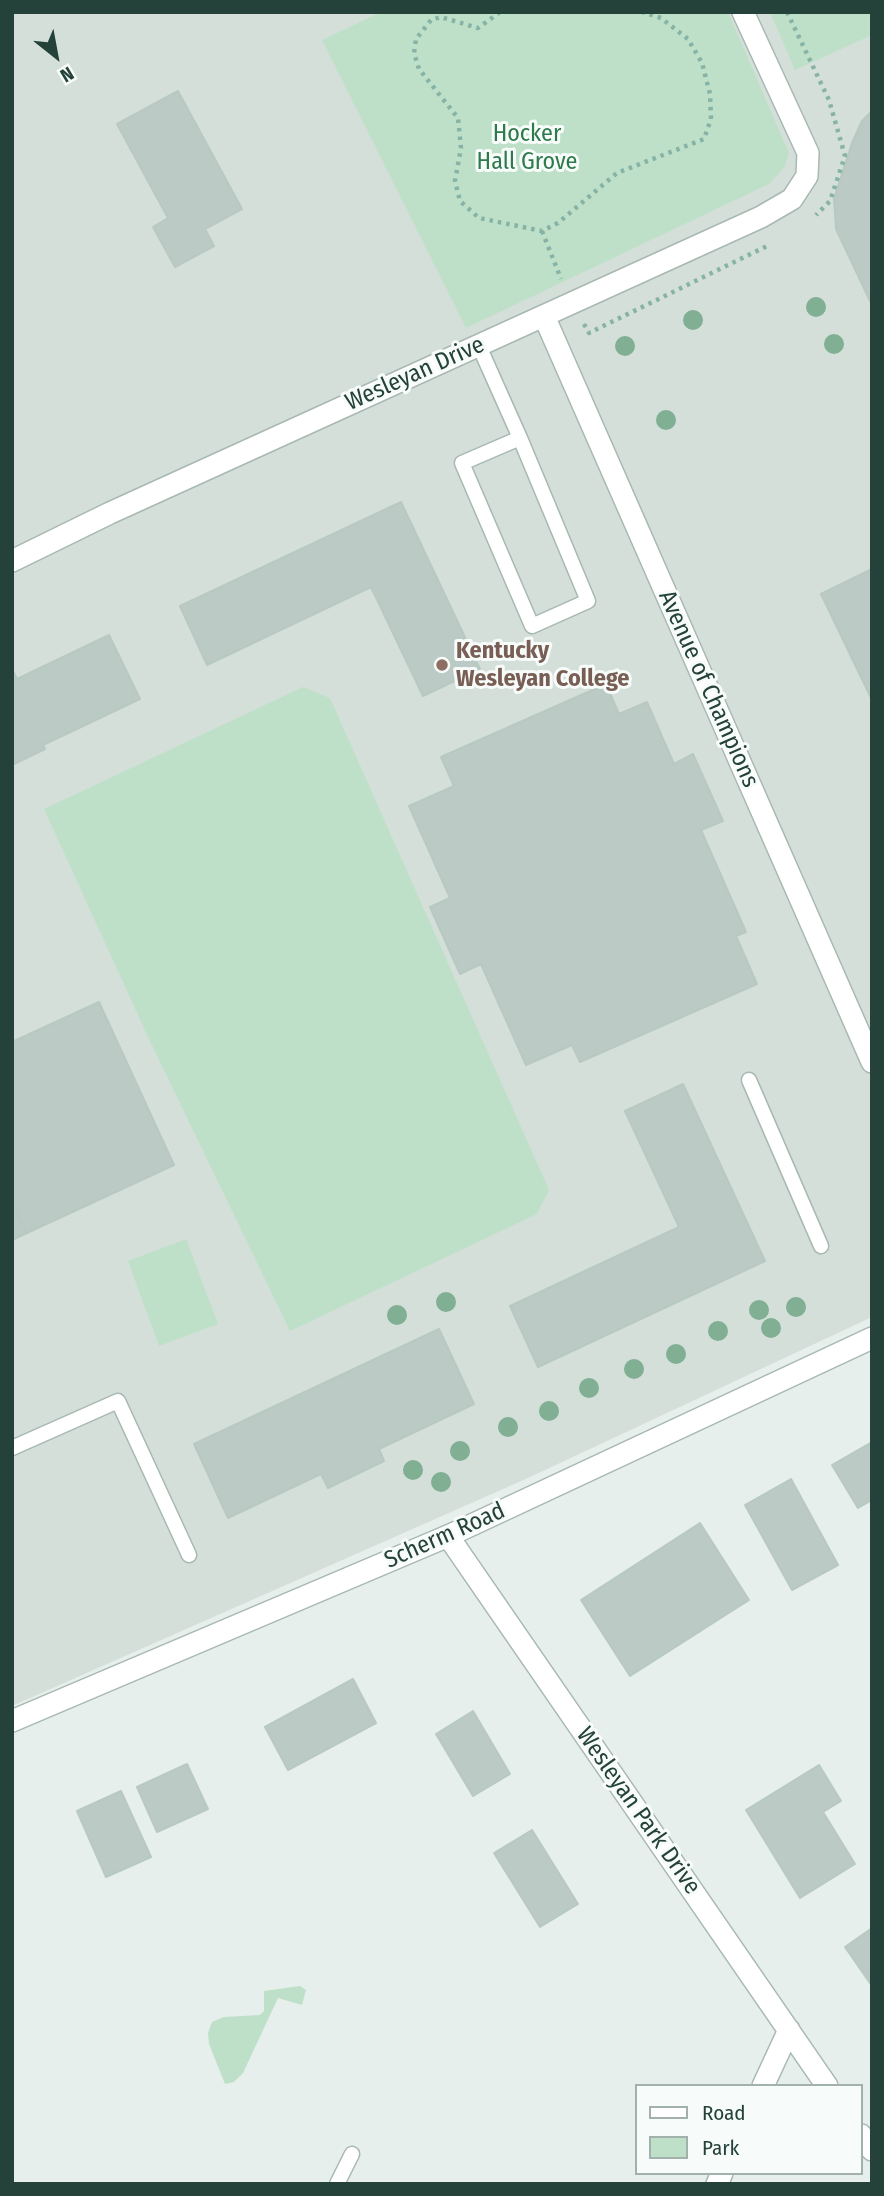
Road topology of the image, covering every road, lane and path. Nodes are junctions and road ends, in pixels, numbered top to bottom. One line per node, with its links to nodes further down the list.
1 (500, 12): 2 (path)
2 (642, 12)
3 (743, 12): 4 (street, Wesleyan Drive)
4 (544, 316): 5 (street, Wesleyan Drive); 8 (street, Avenue of Champions)
5 (479, 345): 6 (lane); 7 (street, Wesleyan Drive)
6 (520, 438): 6 (lane)
7 (12, 561)
8 (872, 1062)
9 (749, 1080): 10 (lane)
10 (821, 1246)
11 (872, 1338): 13 (street, Scherm Road)
12 (12, 1448): 14 (lane)
13 (448, 1536): 15 (street, Scherm Road); 16 (street, Wesleyan Park Drive)
14 (188, 1555)
15 (12, 1721)
16 (789, 2030): 17 (street); 18 (street, Wesleyan Park Drive)
17 (764, 2084)
18 (826, 2084)
19 (352, 2154): 20 (lane)
20 (337, 2184)

